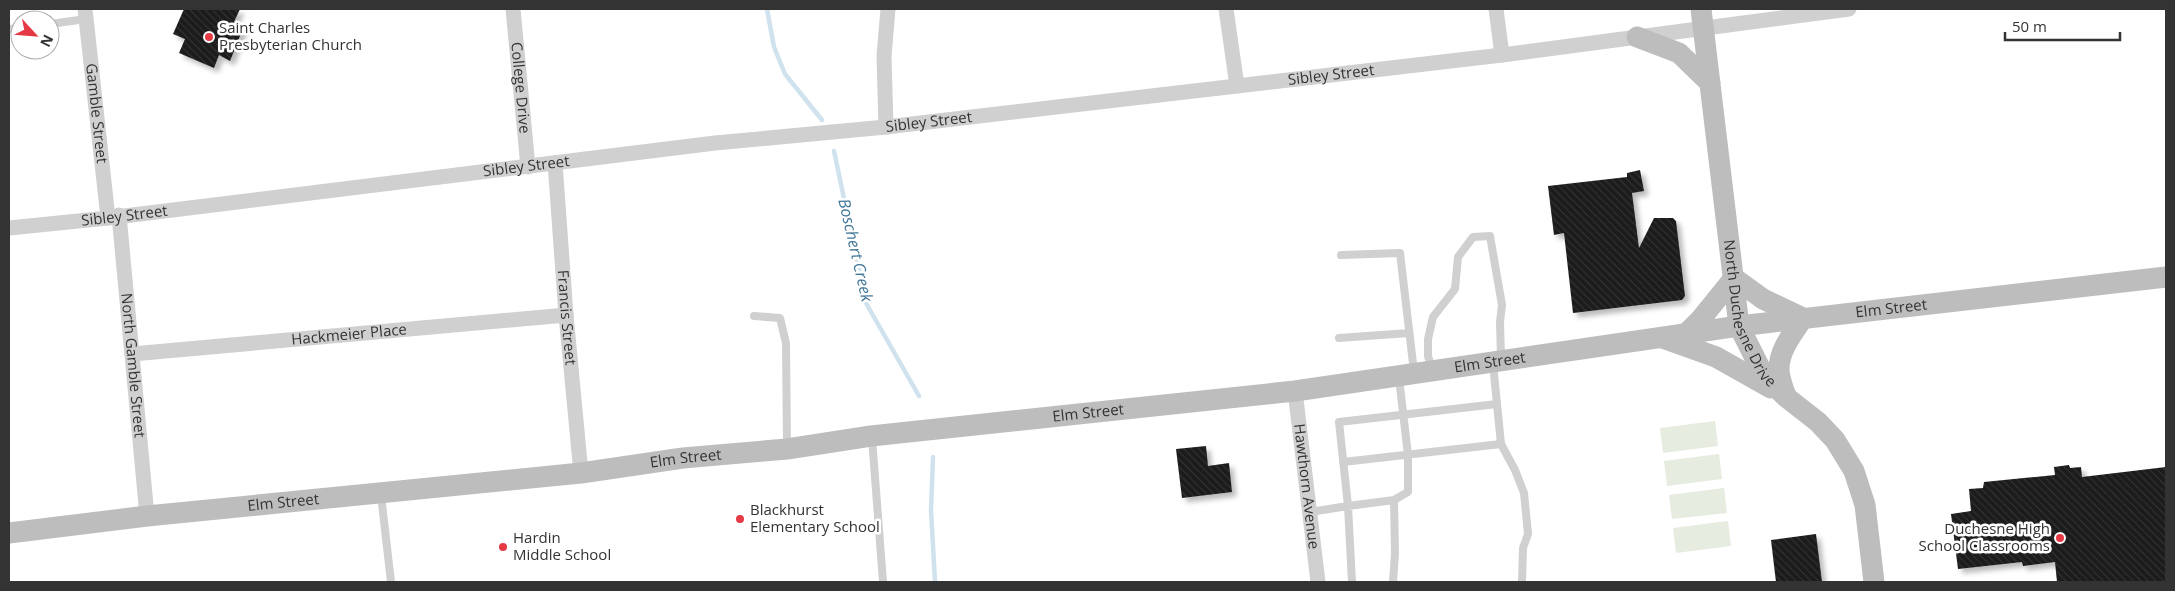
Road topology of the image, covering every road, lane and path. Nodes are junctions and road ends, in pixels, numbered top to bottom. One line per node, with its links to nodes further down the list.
1 (513, 9): 15 (street, College Drive)
2 (888, 9): 13 (street)
3 (1226, 9): 12 (street)
4 (1496, 9): 10 (street)
5 (1849, 9): 7 (street, Sibley Street)
6 (85, 14): 8 (lane); 16 (street, Gamble Street)
7 (1702, 18): 9 (street, Sibley Street); 11 (main road, North Duchesne Drive)
8 (60, 21)
9 (1637, 37): 10 (street, Sibley Street); 11 (main road)
10 (1502, 55): 12 (street, Sibley Street)
11 (1710, 83): 20 (main road, North Duchesne Drive)
12 (1237, 86): 13 (street, Sibley Street)
13 (886, 127): 14 (street, Sibley Street)
14 (555, 163): 15 (street, Sibley Street); 21 (street, Francis Street)
15 (528, 167): 16 (street, Sibley Street)
16 (114, 216): 17 (street, Sibley Street); 29 (street, North Gamble Street)
17 (9, 228)
18 (1342, 255): 25 (lane)
19 (2166, 277): 23 (main road, Elm Street)
20 (1734, 278): 23 (main road); 24 (main road, North Duchesne Drive); 26 (main road)
21 (566, 315): 29 (street, Hackmeier Place); 41 (street, Francis Street)
22 (754, 316): 38 (lane)
23 (1803, 318): 24 (main road, Elm Street); 33 (main road)
24 (1739, 326): 26 (main road, Elm Street); 33 (main road, North Duchesne Drive)
25 (1409, 333): 28 (lane); 31 (lane)
26 (1686, 334): 27 (main road, Elm Street)
27 (1661, 337): 30 (main road, Elm Street); 33 (main road)
28 (1339, 338)
29 (132, 354): 46 (street, North Gamble Street)
30 (1497, 362): 31 (main road, Elm Street); 31 (lane); 34 (lane)
31 (1415, 373): 32 (main road, Elm Street); 35 (lane)
32 (1295, 391): 36 (main road, Elm Street); 45 (street, Hawthorn Avenue)
33 (1786, 397): 54 (main road, North Duchesne Drive)
34 (1497, 404): 35 (lane); 37 (lane)
35 (1404, 416): 39 (lane); 40 (lane)
36 (871, 436): 38 (main road, Elm Street); 49 (lane)
37 (1501, 444): 39 (lane); 53 (lane)
38 (787, 450): 41 (main road, Elm Street)
39 (1408, 455): 40 (lane); 43 (lane)
40 (1343, 462): 44 (lane)
41 (581, 473): 42 (main road, Elm Street)
42 (381, 492): 46 (main road, Elm Street); 48 (lane)
43 (1394, 500): 44 (lane); 52 (lane)
44 (1348, 506): 45 (lane); 51 (lane)
45 (1310, 512): 50 (street, Hawthorn Avenue)
46 (147, 516): 47 (main road, Elm Street)
47 (9, 533)
48 (391, 582)
49 (883, 582)
50 (1318, 582)
51 (1352, 582)
52 (1392, 582)
53 (1522, 582)
54 (1874, 582)

